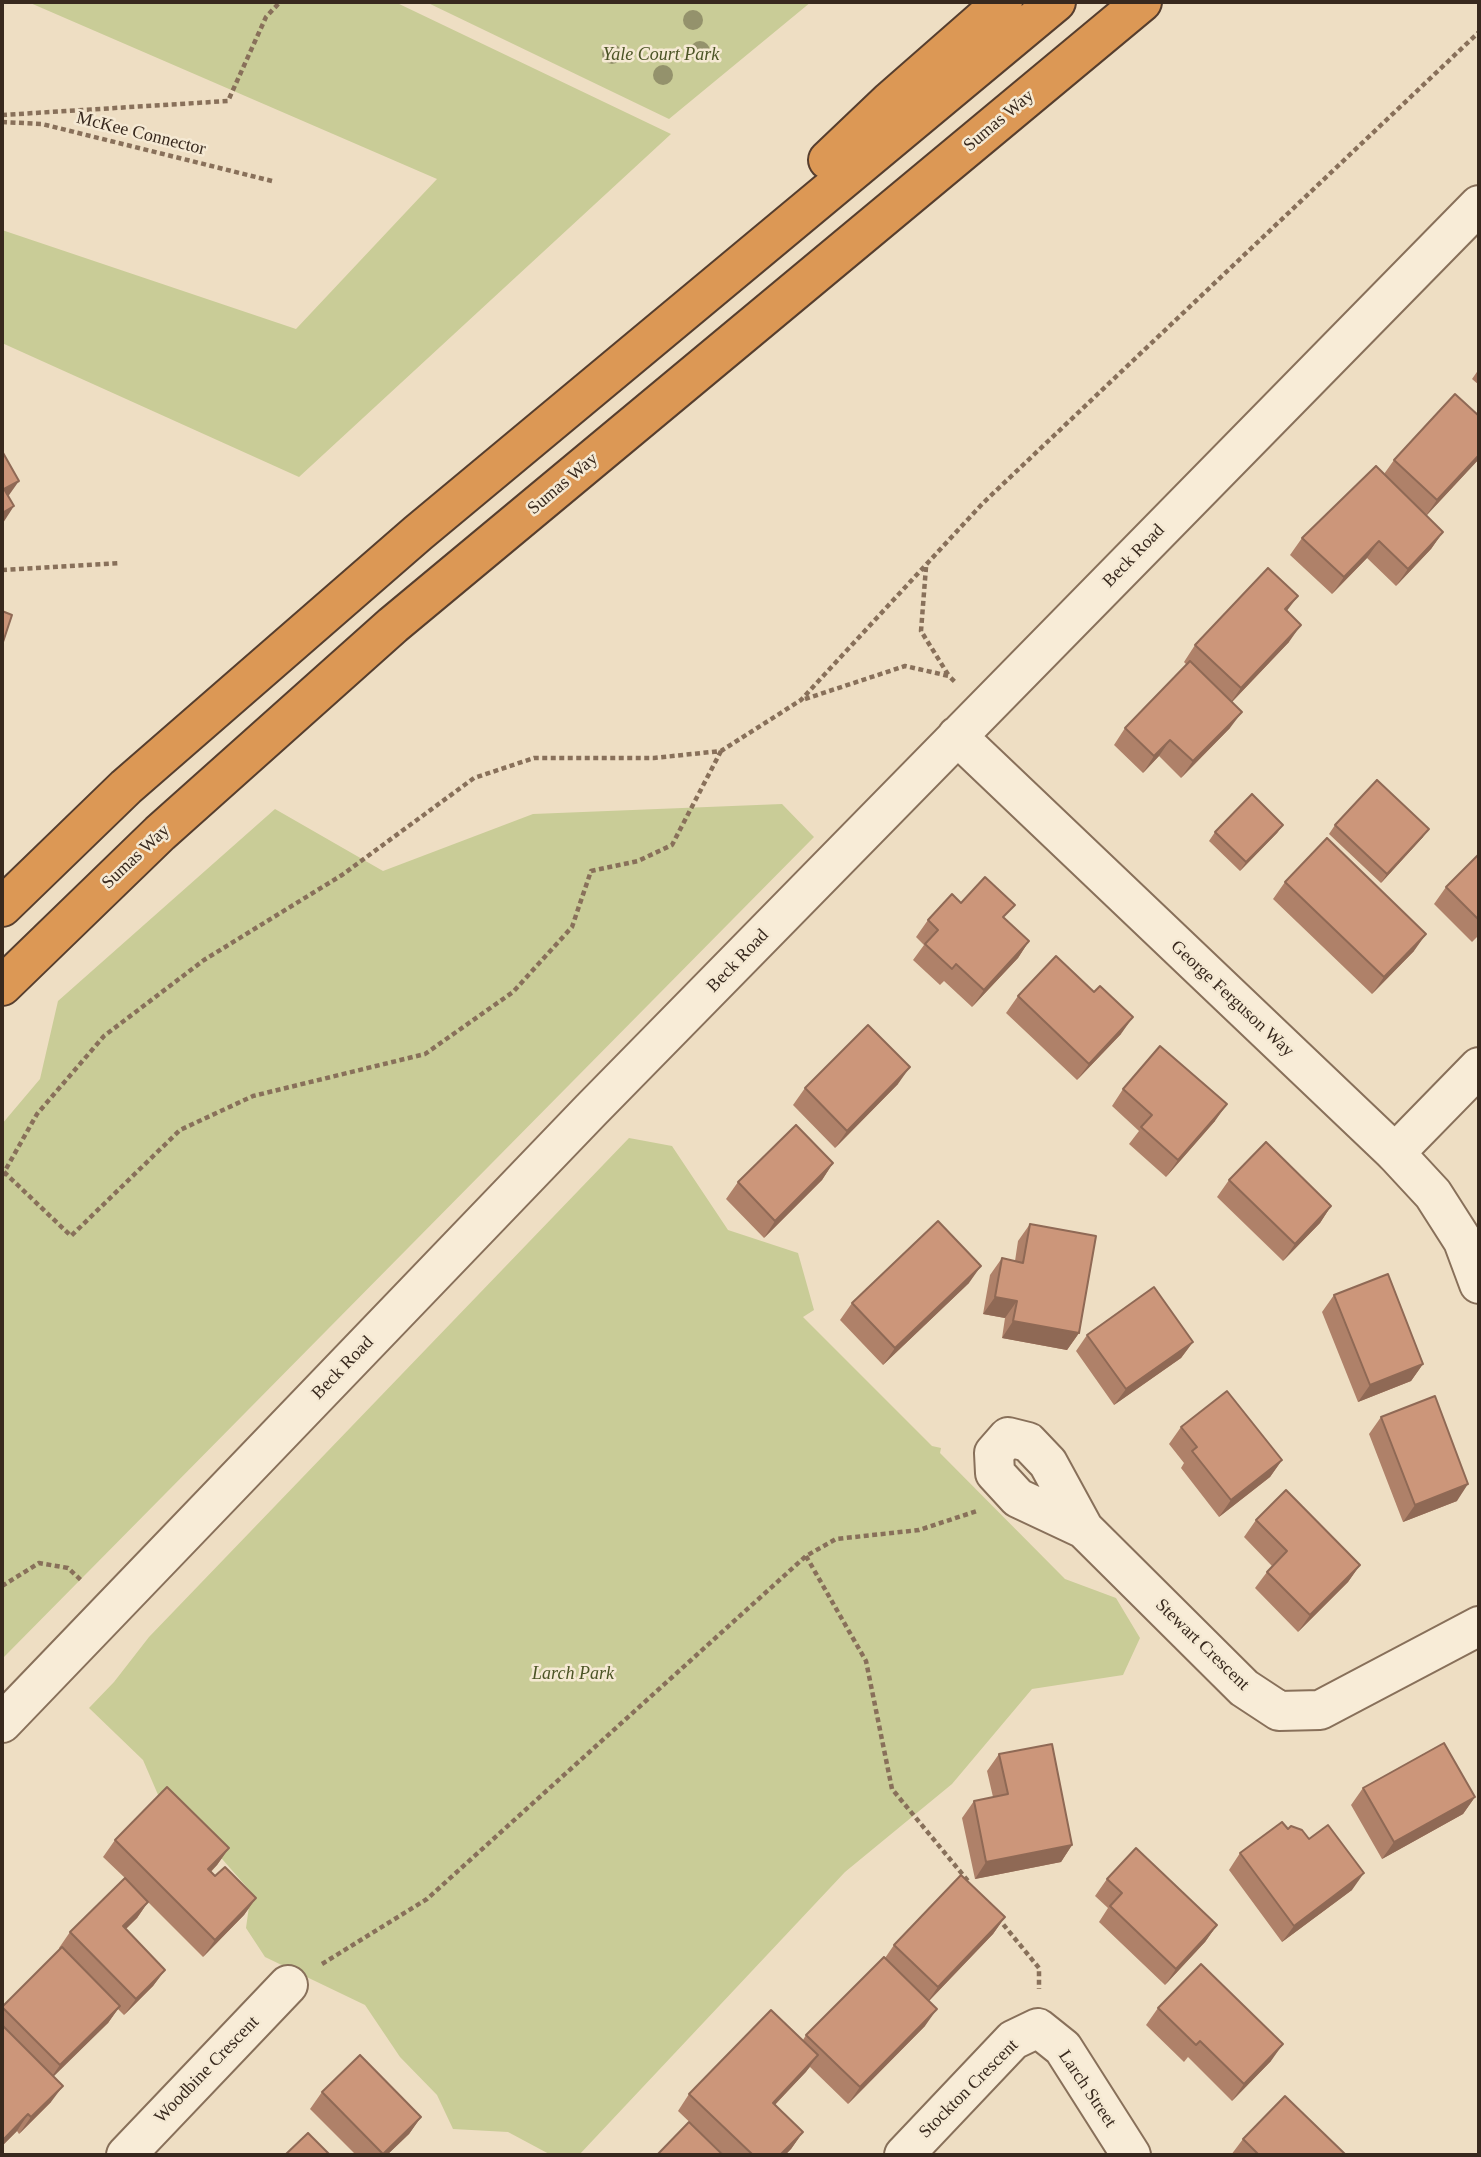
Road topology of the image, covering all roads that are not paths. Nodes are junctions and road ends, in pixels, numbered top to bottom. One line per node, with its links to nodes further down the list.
1 (1003, 2): 5 (highway)
2 (1056, 2): 5 (highway)
3 (1142, 2): 8 (highway, Sumas Way)
4 (1479, 205): 6 (street, Beck Road)
5 (591, 387): 7 (highway)
6 (957, 736): 10 (street, George Ferguson Way); 14 (street, Beck Road)
7 (2, 907)
8 (2, 986)
9 (1479, 1067): 10 (street)
10 (1395, 1153): 11 (street, George Ferguson Way)
11 (1479, 1284)
12 (1084, 1529): 12 (street, Stewart Crescent); 13 (street, Stewart Crescent)
13 (1479, 1626)
14 (2, 1723)
15 (288, 1984): 17 (street, Woodbine Crescent)
16 (1038, 2028): 18 (street, Stockton Crescent); 19 (street, Larch Street)
17 (126, 2155)
18 (904, 2155)
19 (1131, 2155)

